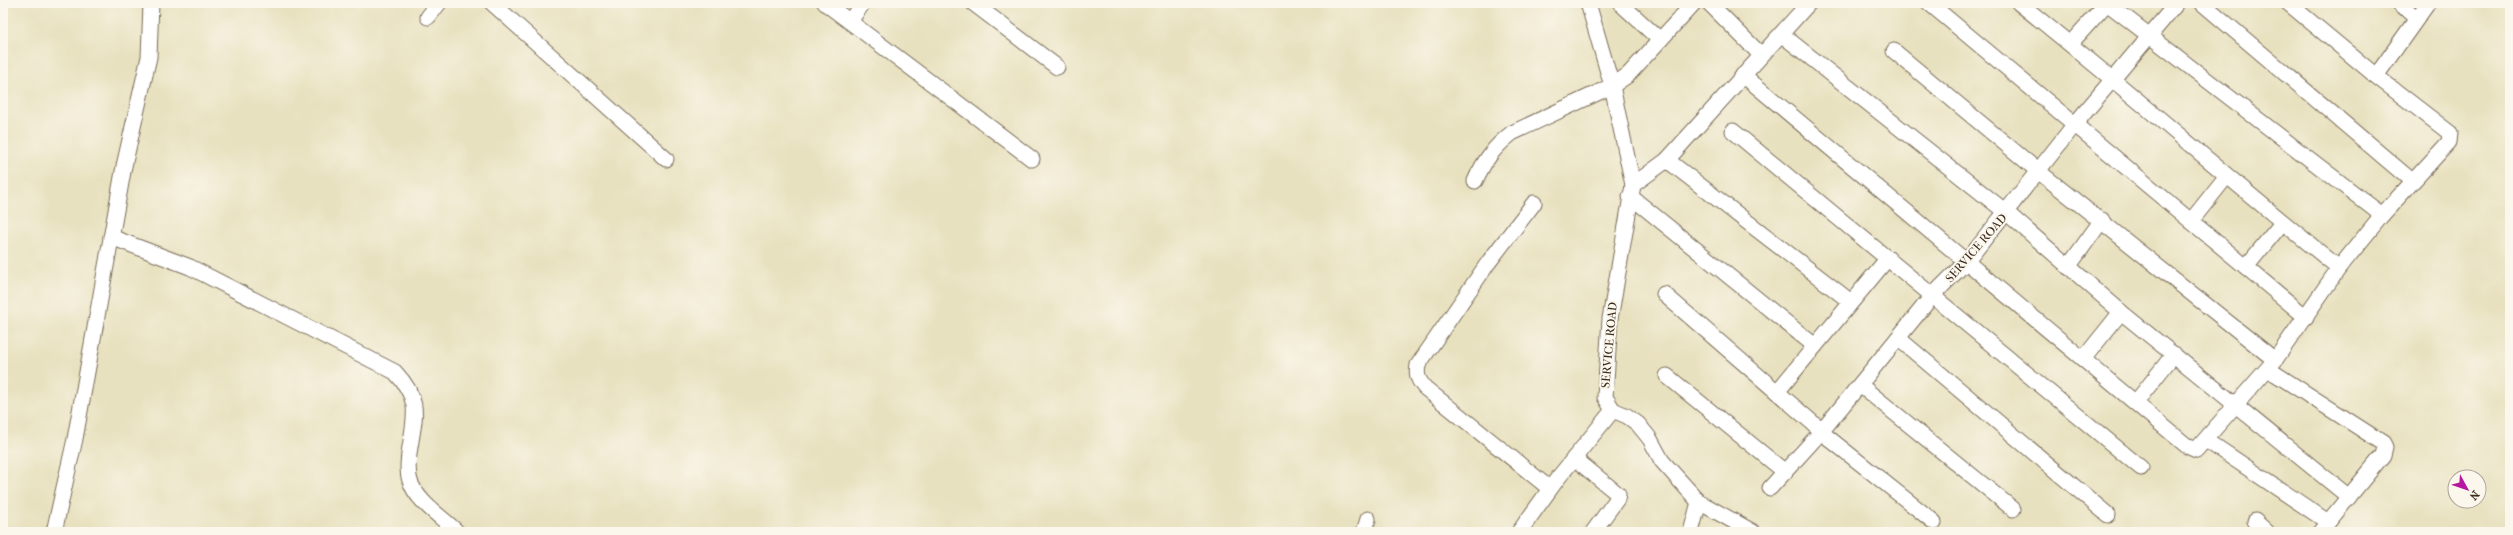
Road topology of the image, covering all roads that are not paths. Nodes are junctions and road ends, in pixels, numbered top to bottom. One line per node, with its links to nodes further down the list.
1 (151, 3): 50 (street)
2 (439, 3): 20 (street)
3 (492, 3): 36 (street)
4 (825, 3): 22 (street)
5 (863, 3): 22 (street)
6 (972, 3): 29 (street)
7 (1588, 3): 33 (street)
8 (1620, 3): 25 (street)
9 (1694, 3): 25 (street)
10 (1709, 3): 28 (street)
11 (2019, 3): 26 (street)
12 (2107, 3): 24 (street); 26 (street)
13 (2177, 3): 24 (street, SERVICE ROAD)
14 (2202, 3): 41 (street)
15 (2288, 3): 31 (street)
16 (2399, 3): 21 (street)
17 (2428, 3): 21 (street)
18 (1929, 4): 34 (street)
19 (1802, 5): 23 (street)
20 (428, 17)
21 (2416, 18): 31 (street)
22 (850, 21): 37 (street)
23 (1781, 34): 28 (street); 45 (street)
24 (2149, 37): 32 (street, SERVICE ROAD); 46 (street)
25 (1660, 40): 33 (street)
26 (2070, 44): 32 (street)
27 (1894, 51): 39 (street)
28 (1761, 55): 30 (street)
29 (1057, 67)
30 (1743, 75): 38 (street); 52 (street)
31 (2376, 76): 41 (street)
32 (2114, 79): 34 (street, SERVICE ROAD); 40 (street)
33 (1612, 86): 42 (street); 43 (street)
34 (2075, 124): 39 (street, SERVICE ROAD); 48 (street)
35 (1733, 131): 51 (street)
36 (666, 159)
37 (1032, 159)
38 (1667, 160): 43 (street); 58 (street)
39 (2038, 171): 45 (street, SERVICE ROAD); 47 (street)
40 (2226, 177): 48 (street); 49 (street)
41 (2412, 180): 46 (street)
42 (1475, 181)
43 (1631, 191): 62 (street); 71 (street, SERVICE ROAD)
44 (1534, 203): 77 (street)
45 (2007, 213): 52 (street, SERVICE ROAD); 53 (street)
46 (2382, 215): 55 (street)
47 (2102, 220): 53 (street); 65 (street)
48 (2191, 221): 54 (street)
49 (2282, 222): 54 (street); 55 (street)
50 (111, 237): 86 (street); 87 (street)
51 (1888, 258): 57 (street); 58 (street)
52 (1967, 261): 57 (street, SERVICE ROAD); 64 (street)
53 (2068, 267): 59 (street)
54 (2246, 267): 60 (street)
55 (2339, 268): 60 (street)
56 (1664, 294): 68 (street)
57 (1933, 295): 61 (street, SERVICE ROAD); 75 (street)
58 (1851, 302): 62 (street)
59 (2121, 312): 63 (street); 64 (street)
60 (2306, 317): 65 (street)
61 (1898, 338): 67 (street, SERVICE ROAD); 82 (street)
62 (1815, 346): 68 (street)
63 (2174, 354): 69 (street); 70 (street)
64 (2084, 358): 69 (street)
65 (2272, 365): 70 (street); 79 (street)
66 (1667, 376): 76 (street)
67 (1860, 385): 72 (street, SERVICE ROAD); 81 (street)
68 (1777, 392): 72 (street)
69 (2136, 402): 73 (street)
70 (2236, 405): 73 (street); 79 (street)
71 (1613, 410): 74 (street); 80 (street)
72 (1821, 431): 76 (street, SERVICE ROAD); 84 (street)
73 (2206, 440): 85 (street)
74 (1574, 458): 77 (street); 89 (street)
75 (2141, 468)
76 (1785, 472): 78 (street, SERVICE ROAD)
77 (1550, 488): 88 (street)
78 (1770, 488)
79 (2349, 497): 85 (street)
80 (1699, 502): 90 (street); 91 (street)
81 (2013, 509)
82 (2108, 515)
83 (2255, 521): 92 (street)
84 (1934, 522)
85 (2324, 527)
86 (54, 532)
87 (457, 532)
88 (1518, 532)
89 (1593, 532)
90 (1691, 532)
91 (1753, 532)
92 (2267, 532)

